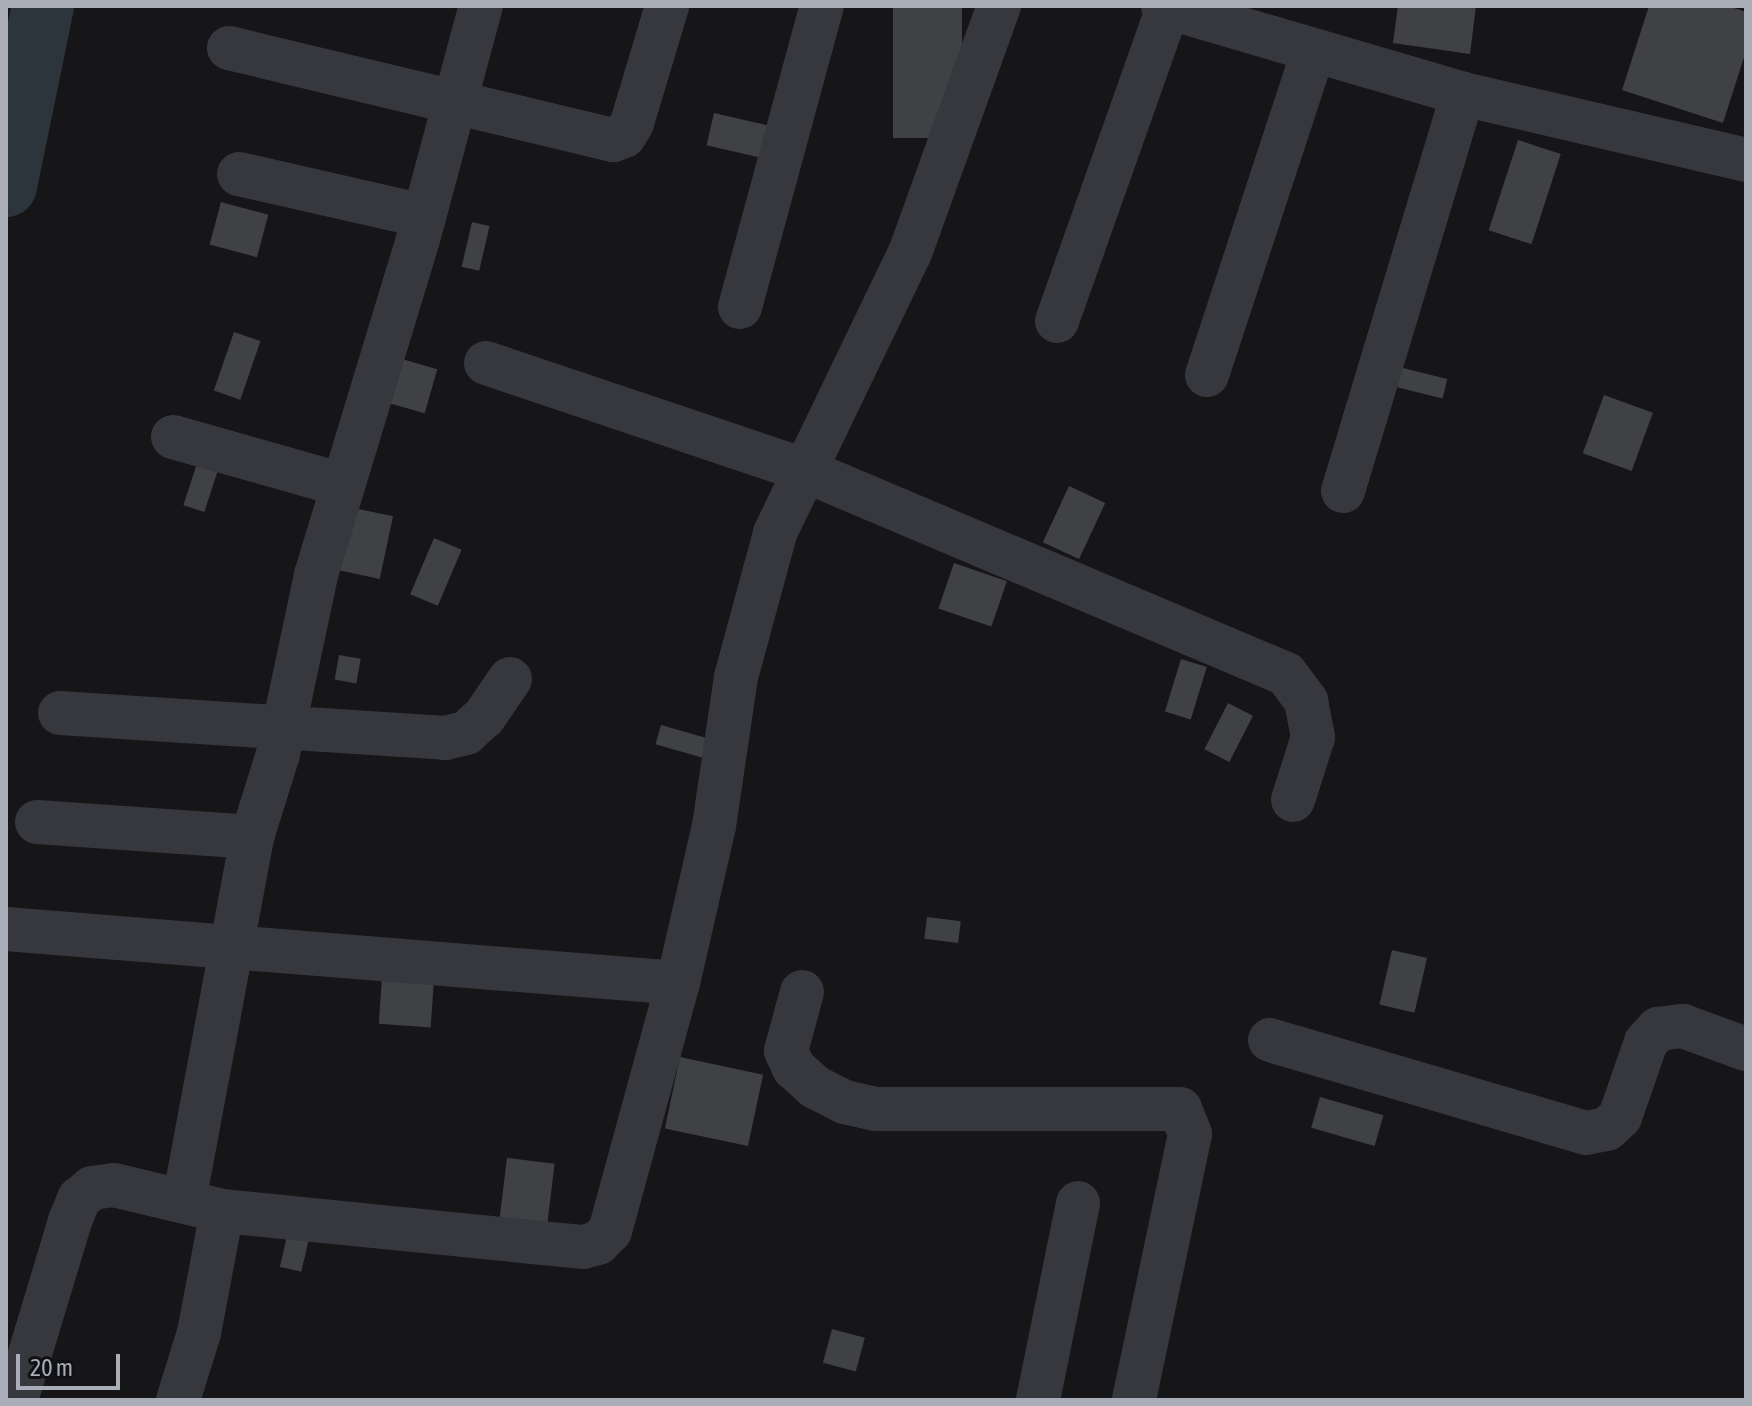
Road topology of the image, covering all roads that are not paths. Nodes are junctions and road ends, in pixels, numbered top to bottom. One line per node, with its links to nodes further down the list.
1 (481, 6): 9 (street)
2 (667, 6): 9 (street)
3 (822, 6): 13 (street)
4 (999, 6): 18 (street)
5 (1166, 7): 7 (street); 14 (street)
6 (229, 48): 9 (street)
7 (1313, 53): 8 (street); 16 (street)
8 (1463, 94): 10 (street); 20 (street)
9 (454, 102): 12 (street)
10 (1746, 160)
11 (239, 174): 12 (street)
12 (424, 216): 19 (street)
13 (740, 307)
14 (1057, 321)
15 (486, 363): 18 (street)
16 (1207, 375)
17 (173, 437): 19 (street)
18 (804, 470): 24 (street); 29 (street)
19 (343, 485): 23 (street)
20 (1343, 491)
21 (510, 679): 23 (street)
22 (60, 713): 23 (street)
23 (284, 728): 26 (street)
24 (1293, 800)
25 (37, 822): 26 (street)
26 (252, 837): 28 (street)
27 (6, 929): 28 (street)
28 (230, 950): 29 (street); 34 (street)
29 (678, 983): 34 (street)
30 (802, 992): 38 (street)
31 (1270, 1040): 32 (street)
32 (1746, 1049)
33 (1078, 1203): 37 (street)
34 (203, 1206): 35 (street); 36 (street)
35 (16, 1400)
36 (178, 1400)
37 (1038, 1400)
38 (1134, 1400)

